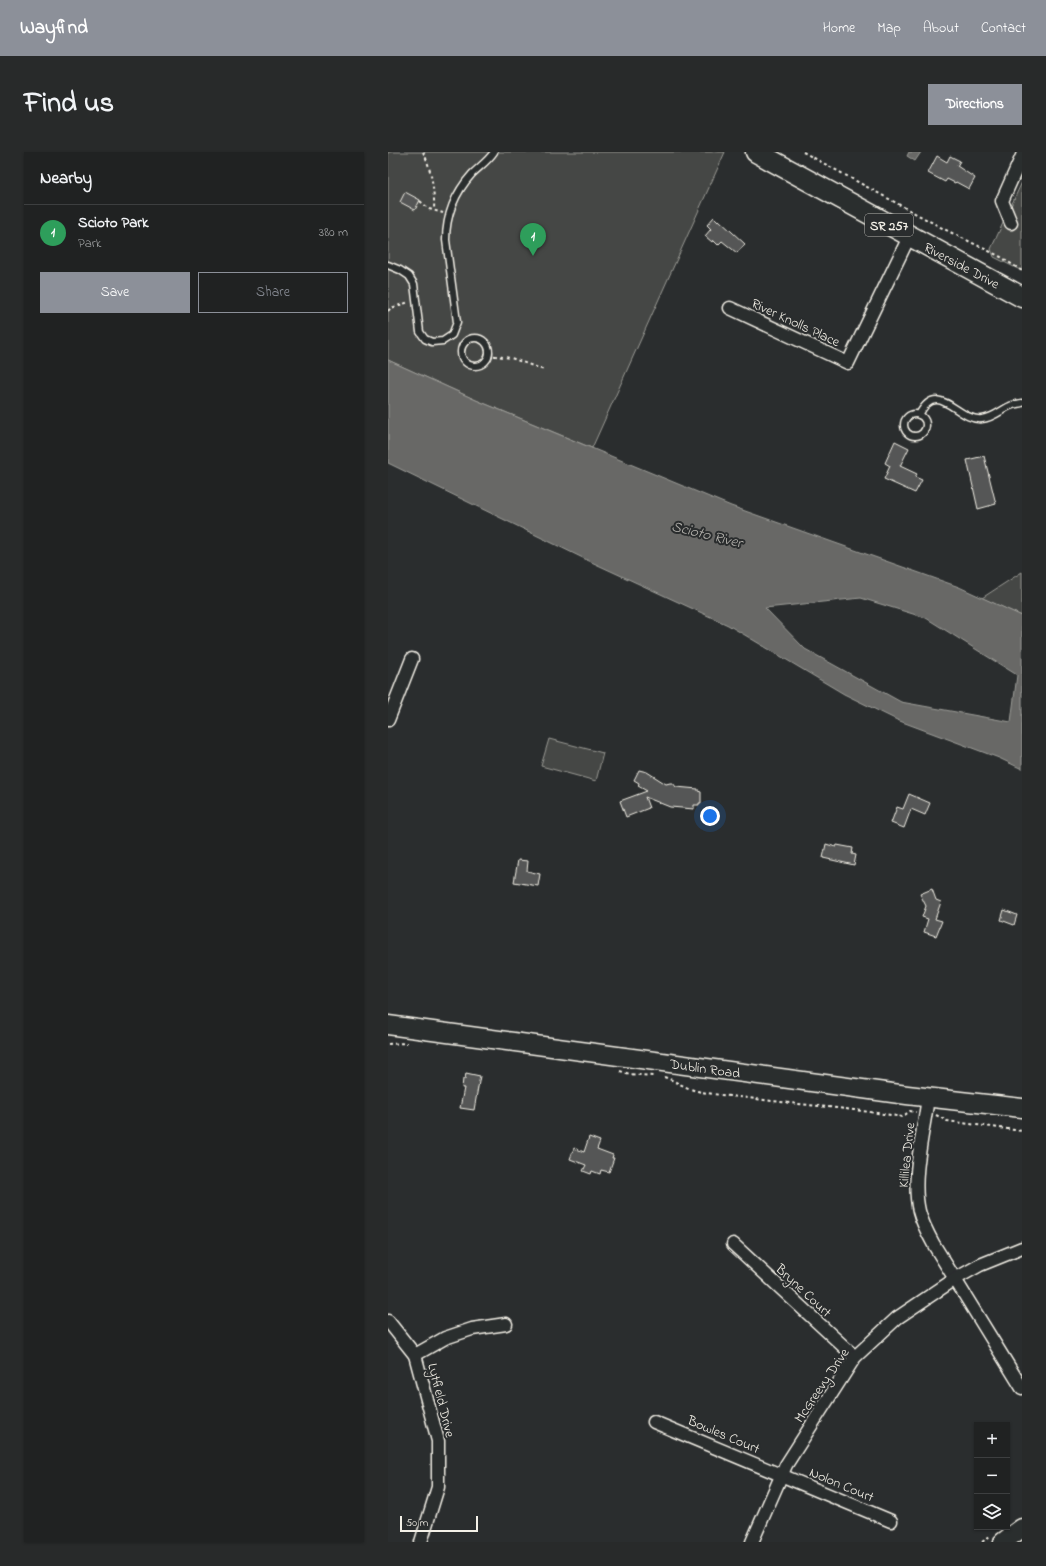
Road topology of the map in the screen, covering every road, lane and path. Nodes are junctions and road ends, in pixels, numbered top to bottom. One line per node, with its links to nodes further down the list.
1 (423, 152): 6 (path)
2 (494, 152): 15 (lane)
3 (756, 152): 8 (main road, Riverside Drive / SR 257)
4 (803, 152): 10 (path)
5 (1022, 156): 7 (street)
6 (420, 201)
7 (1011, 224)
8 (909, 237): 11 (main road, Riverside Drive / SR 257); 13 (street, River Knolls Place)
9 (388, 265): 12 (lane)
10 (1022, 271)
11 (1022, 297)
12 (417, 302): 14 (path); 15 (lane)
13 (730, 308)
14 (388, 311)
15 (452, 335): 16 (lane)
16 (464, 343): 17 (lane); 17 (lane)
17 (488, 355): 18 (path)
18 (544, 370)
19 (1022, 403): 20 (lane)
20 (919, 415)
21 (412, 659): 22 (street)
22 (388, 720)
23 (388, 1025): 27 (main road, Dublin Road)
24 (408, 1042): 25 (path)
25 (388, 1044)
26 (620, 1071): 27 (path)
27 (927, 1105): 28 (main road, Dublin Road); 29 (path); 32 (street, Killilea Drive)
28 (1022, 1108)
29 (1022, 1131)
30 (733, 1244): 36 (street, Bryne Court)
31 (1022, 1248): 32 (street, McGreevy Drive)
32 (955, 1279): 36 (street, McGreevy Drive); 37 (street, Killilea Drive)
33 (388, 1321): 35 (street, Lytfield Drive)
34 (506, 1324): 35 (street)
35 (414, 1355): 42 (street, Lytfield Drive)
36 (855, 1357): 39 (street, McGreevy Drive)
37 (1022, 1388)
38 (654, 1422): 39 (street, Bowles Court)
39 (781, 1475): 40 (street, Nolon Court); 43 (street, McGreevy Drive)
40 (891, 1521)
41 (1022, 1528): 44 (main road)
42 (421, 1542)
43 (752, 1542)
44 (1003, 1542)

